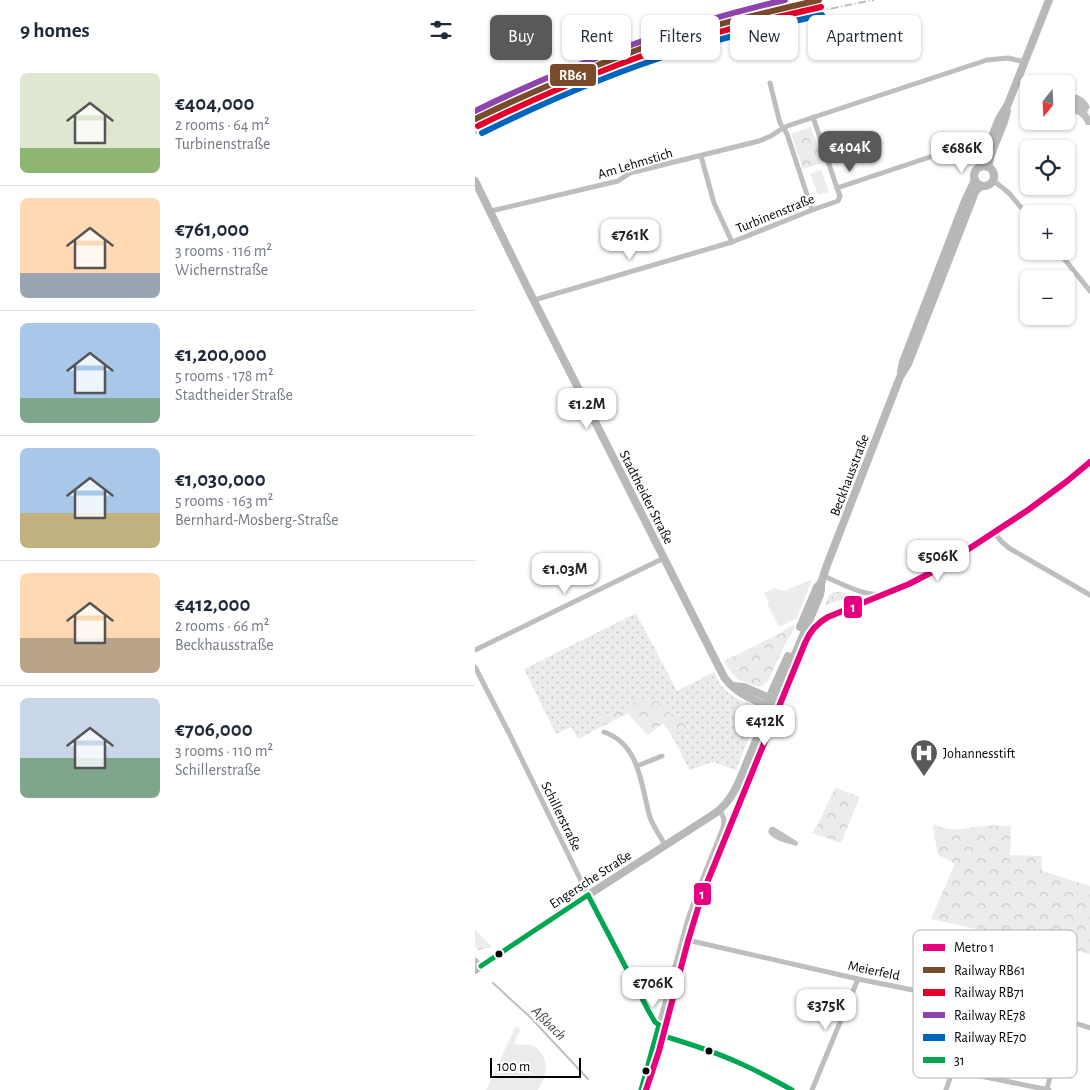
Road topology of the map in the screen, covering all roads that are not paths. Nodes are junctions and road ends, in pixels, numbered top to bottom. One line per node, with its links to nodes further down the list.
1 (1049, 0): 2 (main road)
2 (1025, 62): 4 (main road); 5 (street, Am Lehmstich)
3 (770, 83): 6 (street)
4 (1008, 104): 8 (main road); 9 (main road)
5 (813, 117): 6 (street, Am Lehmstich); 13 (street)
6 (783, 128): 7 (street, Am Lehmstich); 15 (street)
7 (701, 156): 16 (street, Am Lehmstich); 17 (street)
8 (983, 158): 9 (main road); 13 (street)
9 (984, 167): 11 (main road); 12 (main road)
10 (475, 181): 16 (main road, Stadtheider Straße)
11 (994, 181): 12 (main road); 14 (street)
12 (978, 183): 24 (main road, Beckhausstraße)
13 (837, 188): 15 (street, Turbinenstraße)
14 (1020, 206)
15 (812, 210): 17 (street, Turbinenstraße)
16 (491, 211): 20 (main road, Stadtheider Straße)
17 (732, 242): 20 (street, Turbinenstraße)
18 (1065, 260): 19 (street)
19 (1090, 291)
20 (534, 300): 23 (main road, Stadtheider Straße)
21 (1090, 463): 22 (street)
22 (995, 534): 24 (street); 25 (street)
23 (664, 558): 26 (street); 28 (main road, Stadtheider Straße)
24 (822, 580): 28 (main road, Beckhausstraße)
25 (1090, 595)
26 (475, 650)
27 (475, 667): 34 (street, Schillerstraße)
28 (771, 703): 32 (main road, Beckhausstraße)
29 (604, 732): 31 (street)
30 (662, 756): 31 (street)
31 (637, 766): 33 (street)
32 (720, 810): 33 (main road, Engersche Straße); 35 (street)
33 (665, 844): 34 (main road, Engersche Straße)
34 (588, 895): 36 (main road, Engersche Straße); 39 (street, Schillerstraße)
35 (683, 939): 37 (street, Meierfeld); 39 (street)
36 (477, 966)
37 (858, 979): 38 (street, Meierfeld); 46 (street)
38 (913, 990)
39 (659, 1024): 42 (street)
40 (1077, 1024): 41 (street, Meierfeld)
41 (1090, 1028)
42 (657, 1034): 44 (street); 45 (street)
43 (990, 1078): 47 (street)
44 (641, 1090)
45 (792, 1090)
46 (812, 1090)
47 (1048, 1090)

